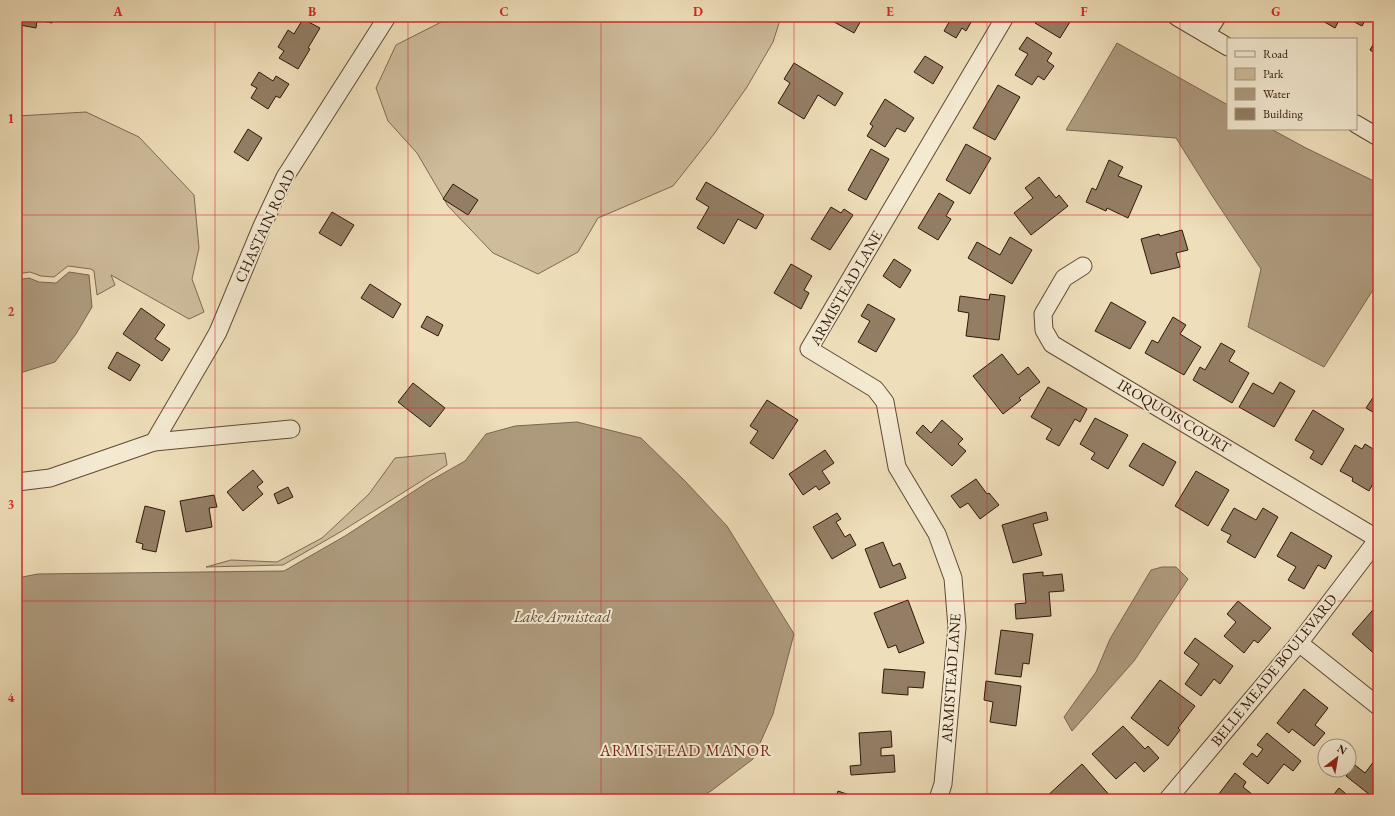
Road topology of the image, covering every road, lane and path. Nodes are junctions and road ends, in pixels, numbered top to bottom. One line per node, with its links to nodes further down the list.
1 (387, 17): 11 (street, CHASTAIN ROAD)
2 (1005, 17): 16 (street, ARMISTEAD LANE)
3 (1177, 17): 5 (street)
4 (1216, 17): 5 (street)
5 (1206, 34): 6 (street)
6 (1227, 46)
7 (1357, 125): 8 (street)
8 (1378, 137)
9 (1083, 266): 13 (street, IROQUOIS COURT)
10 (291, 429): 11 (street)
11 (154, 442): 12 (street)
12 (17, 482)
13 (1378, 539): 14 (street, BELLE MEADE BOULEVARD)
14 (1299, 643): 15 (street); 17 (street, BELLE MEADE BOULEVARD)
15 (1378, 706)
16 (938, 799)
17 (1168, 799)

